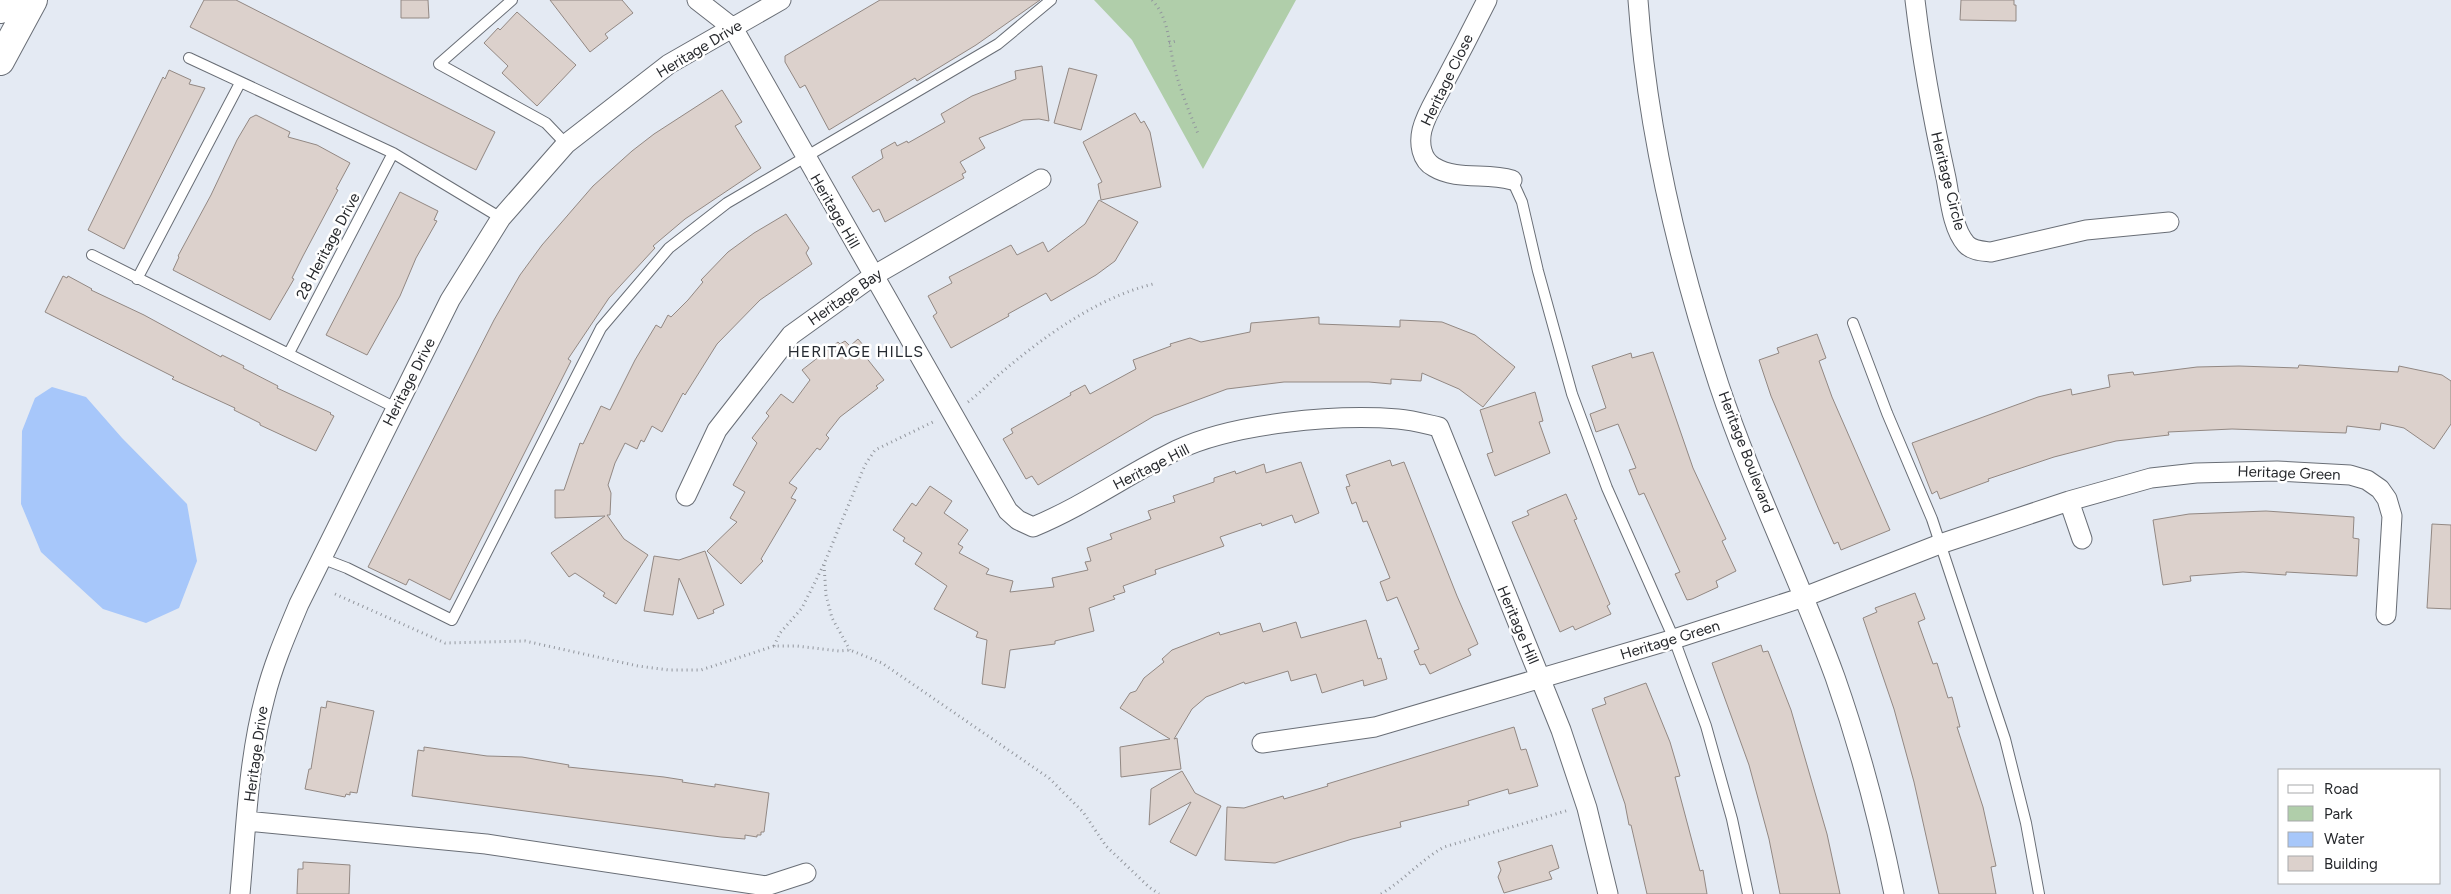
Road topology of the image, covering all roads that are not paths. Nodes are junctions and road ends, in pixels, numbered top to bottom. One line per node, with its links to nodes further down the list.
1 (5, 0): 10 (main road)
2 (33, 0): 13 (main road)
3 (512, 0): 15 (lane)
4 (697, 0): 11 (street, Heritage Hill)
5 (781, 0): 11 (street, Heritage Drive)
6 (1051, 0): 17 (lane)
7 (1487, 0): 19 (street, Heritage Close)
8 (1638, 0): 33 (street, Heritage Boulevard)
9 (1915, 0): 21 (street, Heritage Circle)
10 (0, 9)
11 (733, 28): 15 (street, Heritage Drive); 17 (street, Heritage Hill)
12 (189, 58): 14 (lane)
13 (0, 61)
14 (240, 82): 16 (lane); 24 (lane)
15 (566, 144): 20 (street, Heritage Drive)
16 (393, 153): 20 (lane); 26 (lane, 28 Heritage Drive)
17 (805, 158): 23 (street, Heritage Hill); 32 (lane)
18 (1041, 179): 23 (street, Heritage Bay)
19 (1512, 180): 35 (lane)
20 (501, 218): 27 (street, Heritage Drive)
21 (2169, 222)
22 (92, 255): 24 (lane)
23 (873, 276): 28 (street, Heritage Bay); 36 (street, Heritage Hill)
24 (137, 278): 26 (lane)
25 (1853, 323): 31 (lane)
26 (289, 353): 27 (lane)
27 (396, 408): 32 (street, Heritage Drive)
28 (686, 496)
29 (2069, 501): 30 (street); 31 (street, Heritage Green); 34 (street, Heritage Green)
30 (2082, 539)
31 (1940, 544): 33 (street, Heritage Green); 44 (lane)
32 (321, 558): 38 (street, Heritage Drive)
33 (1804, 597): 35 (street, Heritage Green); 43 (street, Heritage Boulevard)
34 (2386, 615)
35 (1674, 639): 36 (street, Heritage Green); 42 (lane)
36 (1541, 679): 37 (street, Heritage Green); 41 (street, Heritage Hill)
37 (1262, 744)
38 (247, 821): 39 (street); 40 (street, Heritage Drive)
39 (806, 874)
40 (240, 894)
41 (1608, 894)
42 (1748, 894)
43 (1894, 894)
44 (2039, 894)

